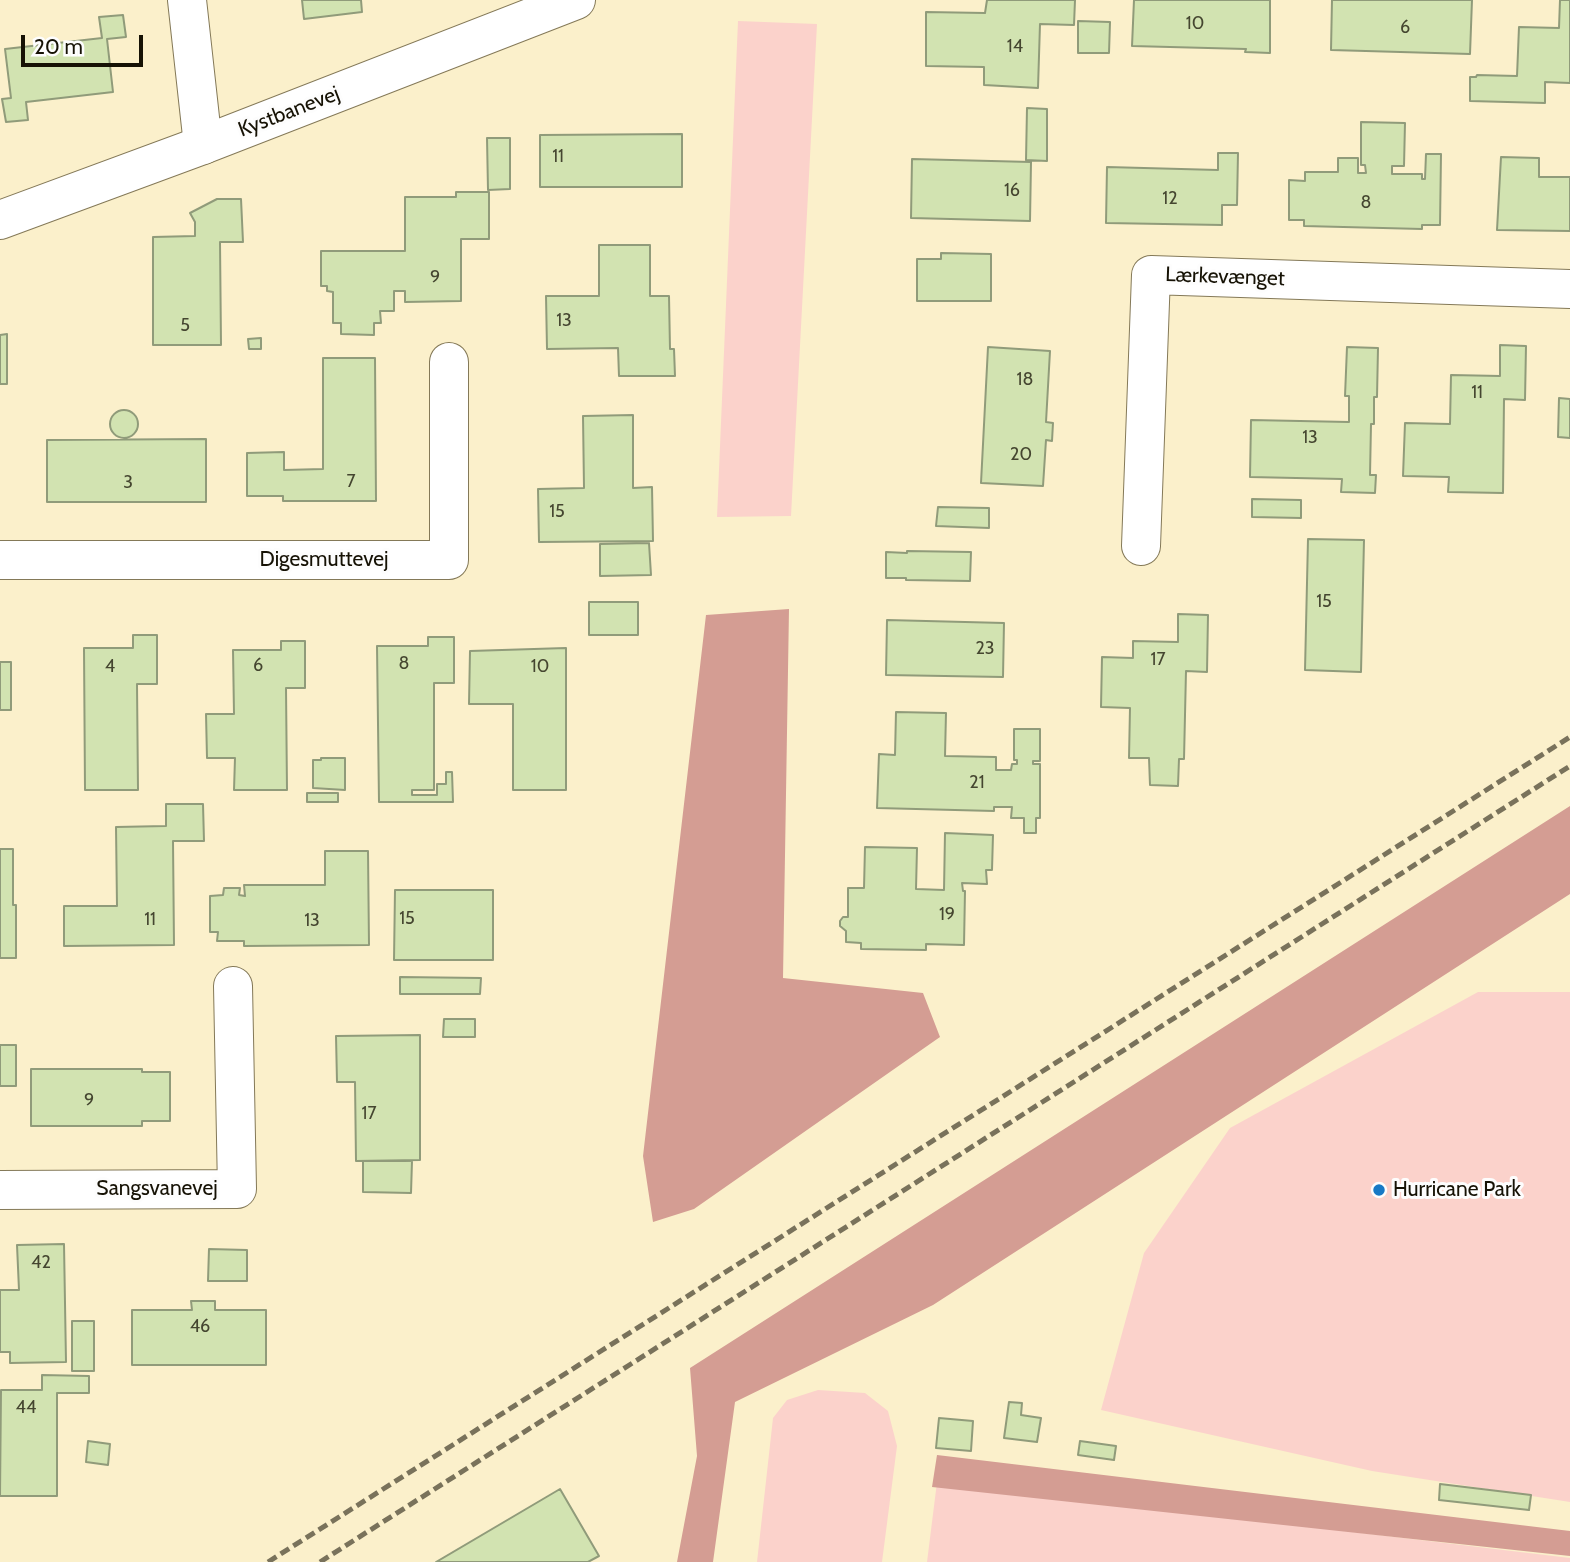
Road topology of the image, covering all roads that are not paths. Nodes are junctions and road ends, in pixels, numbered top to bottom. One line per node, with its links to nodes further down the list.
1 (187, 0): 4 (street)
2 (576, 0): 3 (street, Kystbanevej)
3 (530, 9): 4 (street, Kystbanevej)
4 (203, 145): 5 (street, Kystbanevej)
5 (0, 220)
6 (1570, 289): 8 (street, Lærkevænget)
7 (449, 362): 9 (street, Digesmuttevej)
8 (1141, 546)
9 (0, 560)
10 (233, 986): 11 (street, Sangsvanevej)
11 (0, 1190)

